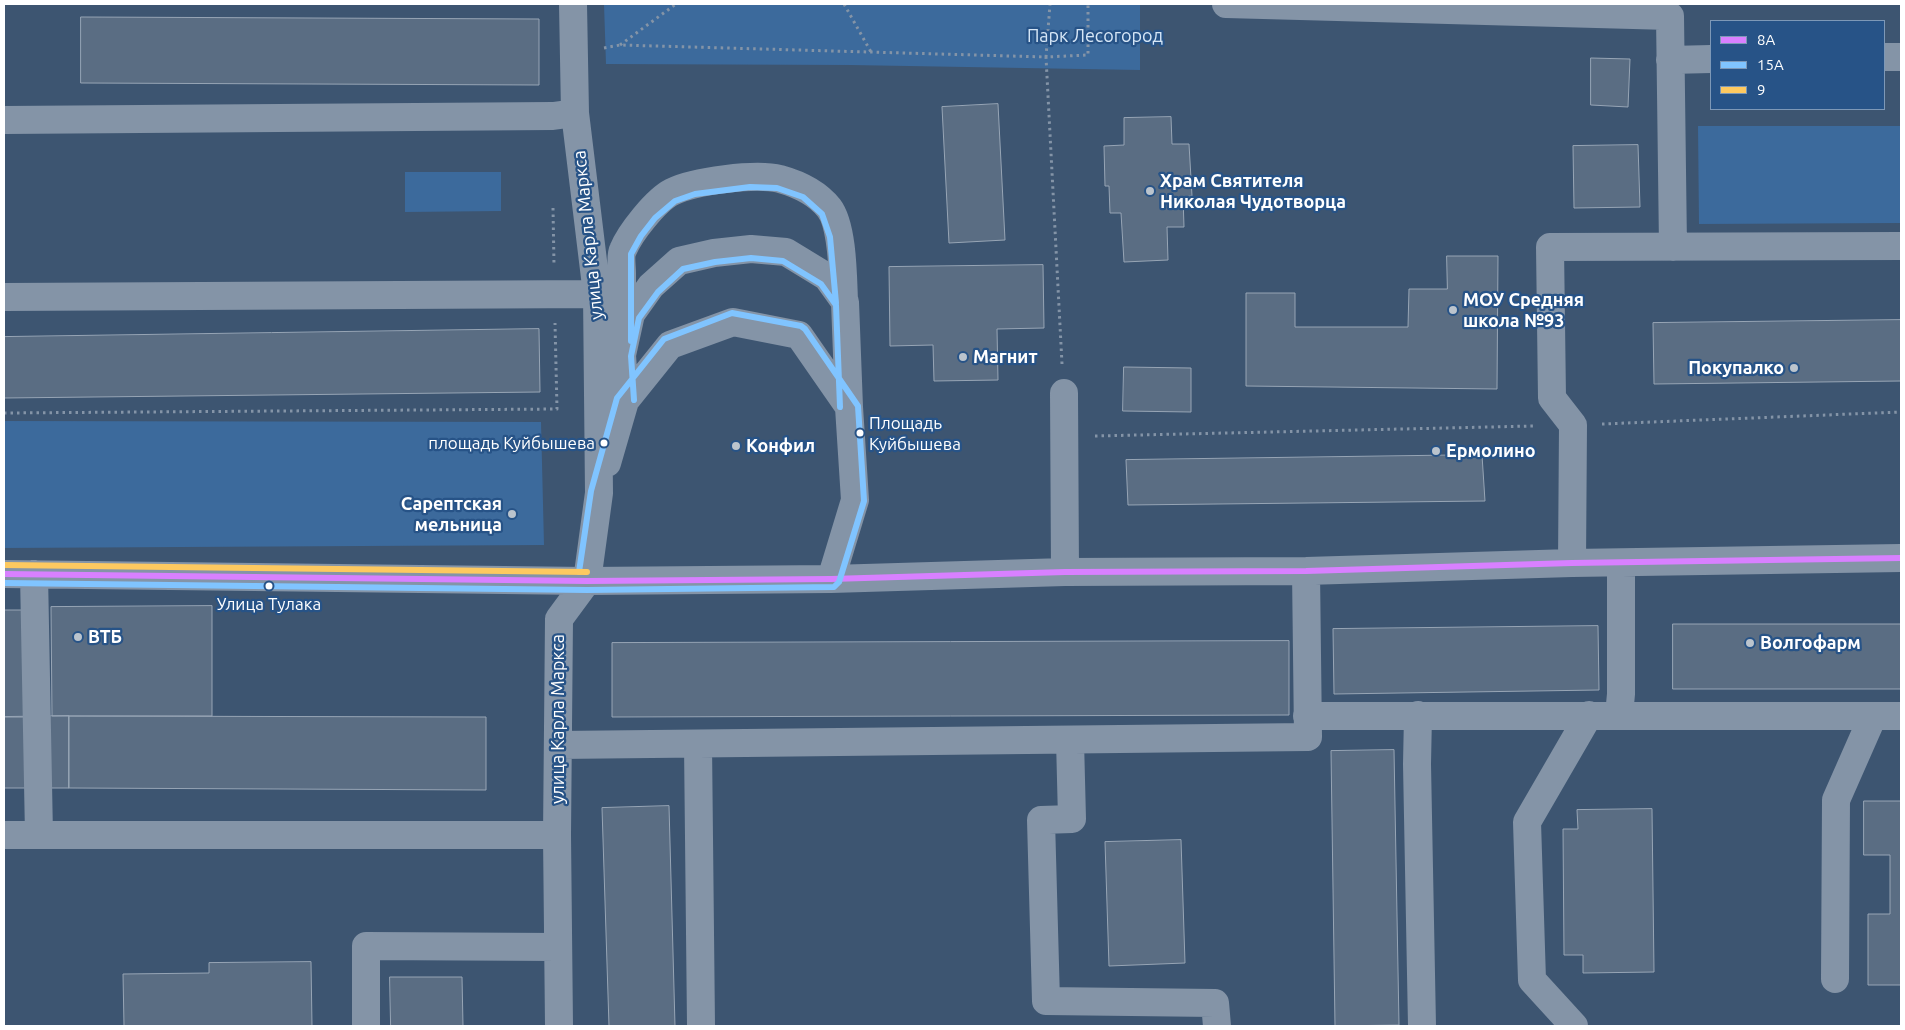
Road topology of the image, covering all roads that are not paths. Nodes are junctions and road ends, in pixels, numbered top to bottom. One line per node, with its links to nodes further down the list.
1 (573, 4): 8 (street, улица Карла Маркса)
2 (1226, 4): 3 (street)
3 (1609, 9): 7 (street)
4 (1885, 57): 5 (street)
5 (1901, 57)
6 (1710, 59): 7 (street)
7 (1670, 60): 11 (street)
8 (575, 114): 9 (street); 12 (street, улица Карла Маркса)
9 (4, 120)
10 (1901, 246): 11 (street)
11 (1673, 247): 22 (street)
12 (597, 294): 13 (street); 19 (street, улица Карла Маркса)
13 (4, 297)
14 (844, 302): 15 (street); 15 (street); 18 (street)
15 (622, 355): 17 (street)
16 (1064, 393): 24 (street)
17 (625, 401): 18 (street); 19 (street)
18 (849, 407): 27 (street)
19 (599, 493): 28 (street, улица Карла Маркса)
20 (1901, 558): 21 (street)
21 (1621, 562): 22 (street); 31 (street)
22 (1572, 563): 23 (street)
23 (1306, 571): 24 (street); 32 (street)
24 (1065, 572): 27 (street)
25 (4, 574): 26 (street)
26 (34, 574): 28 (street); 39 (street)
27 (831, 579): 28 (street)
28 (587, 581): 37 (street, улица Карла Маркса)
29 (1418, 715): 30 (street); 32 (street); 47 (street)
30 (1589, 715): 31 (street); 48 (street)
31 (1619, 715): 33 (street)
32 (1307, 716): 35 (street)
33 (1873, 716): 34 (street); 42 (street)
34 (1901, 716)
35 (1070, 740): 36 (street); 46 (street)
36 (698, 744): 37 (street); 45 (street)
37 (558, 745): 40 (street, улица Карла Маркса)
38 (4, 835): 39 (street)
39 (39, 835): 40 (street)
40 (557, 835): 41 (street, улица Карла Маркса)
41 (558, 947): 43 (street); 44 (street, улица Карла Маркса)
42 (1835, 979)
43 (366, 1026)
44 (559, 1026)
45 (701, 1026)
46 (1217, 1026)
47 (1422, 1026)
48 (1574, 1026)

